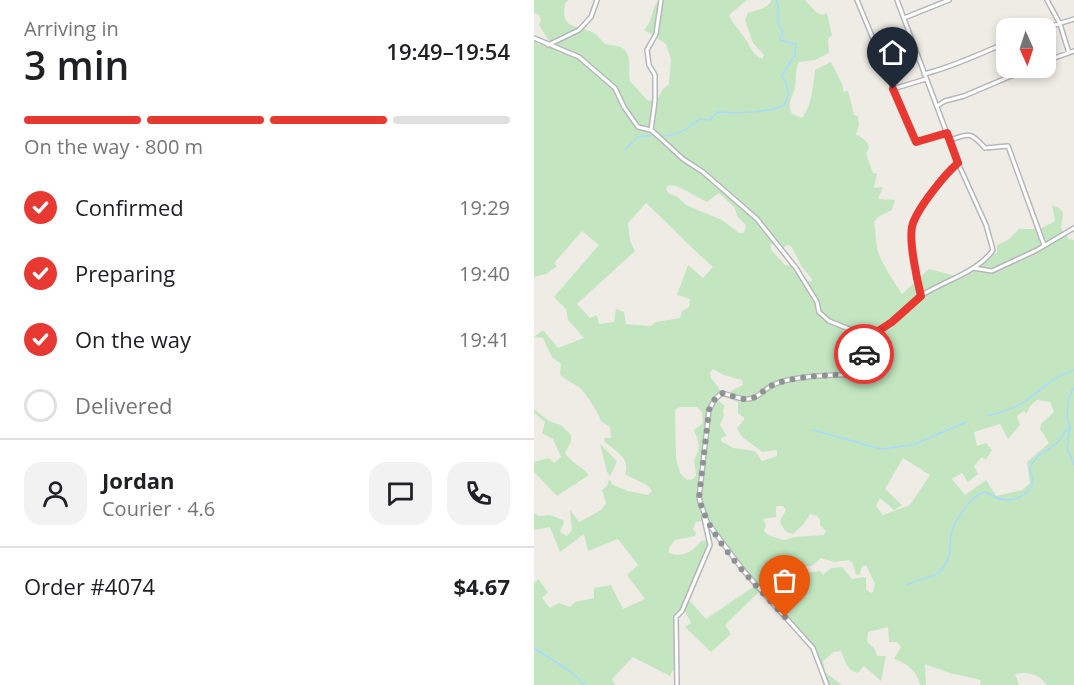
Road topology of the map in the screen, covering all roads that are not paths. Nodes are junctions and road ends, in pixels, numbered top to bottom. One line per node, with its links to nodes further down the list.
1 (597, 0): 12 (street)
2 (661, 0): 22 (street)
3 (858, 0): 20 (street)
4 (897, 0): 7 (street)
5 (949, 0): 7 (street)
6 (1047, 0): 9 (street)
7 (904, 18): 17 (street)
8 (1074, 19): 9 (street)
9 (1060, 24): 10 (street); 15 (street)
10 (1056, 25)
11 (534, 38): 12 (street)
12 (548, 45): 22 (street)
13 (996, 48): 17 (street)
14 (1074, 51): 15 (street)
15 (1069, 53): 16 (street)
16 (1056, 58)
17 (924, 74): 19 (street)
18 (1007, 78): 21 (street)
19 (926, 79): 20 (street); 21 (street)
20 (893, 89): 23 (street)
21 (937, 106): 23 (street)
22 (651, 130): 30 (street)
23 (947, 133): 24 (street)
24 (950, 140): 25 (street); 27 (street)
25 (958, 163): 28 (street); 29 (street)
26 (1074, 228): 27 (street)
27 (1044, 245): 28 (street)
28 (972, 268): 29 (street)
29 (921, 296): 30 (street)
30 (872, 335): 31 (street)
31 (702, 507): 32 (street); 33 (street)
32 (677, 685)
33 (827, 685)

